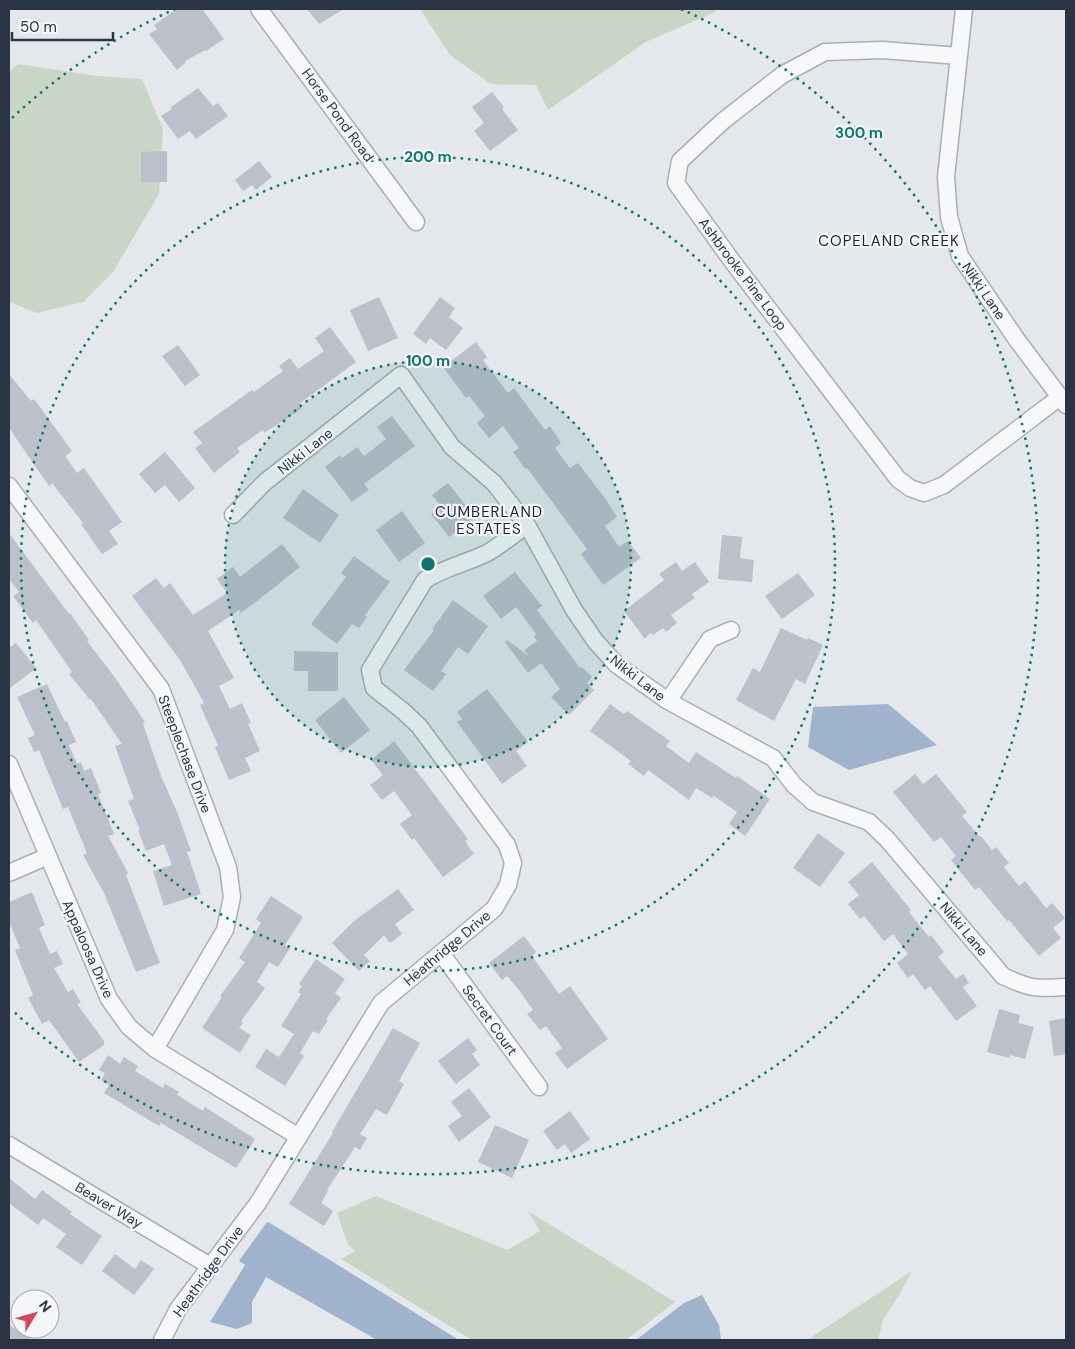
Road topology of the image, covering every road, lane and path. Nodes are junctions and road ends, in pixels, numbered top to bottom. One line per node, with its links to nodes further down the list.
1 (259, 9): 4 (street, Horse Pond Road)
2 (964, 9): 3 (street, Nikki Lane)
3 (959, 56): 5 (street, Nikki Lane); 5 (street, Ashbrooke Pine Loop)
4 (416, 222)
5 (1063, 402)
6 (9, 486): 16 (street, Steeplechase Drive)
7 (233, 515): 8 (street, Nikki Lane)
8 (527, 525): 10 (street, Nikki Lane); 14 (street, Heathridge Drive)
9 (730, 630): 10 (street)
10 (668, 702): 15 (street, Nikki Lane)
11 (9, 764): 12 (street, Appaloosa Drive)
12 (48, 856): 13 (street); 16 (street, Appaloosa Drive)
13 (9, 873)
14 (441, 953): 17 (street, Secret Court); 18 (street, Heathridge Drive)
15 (1066, 987)
16 (155, 1049): 18 (street, Appaloosa Drive)
17 (539, 1087)
18 (299, 1137): 20 (street, Heathridge Drive)
19 (9, 1145): 20 (street, Beaver Way)
20 (210, 1266): 21 (street, Heathridge Drive)
21 (162, 1340)

